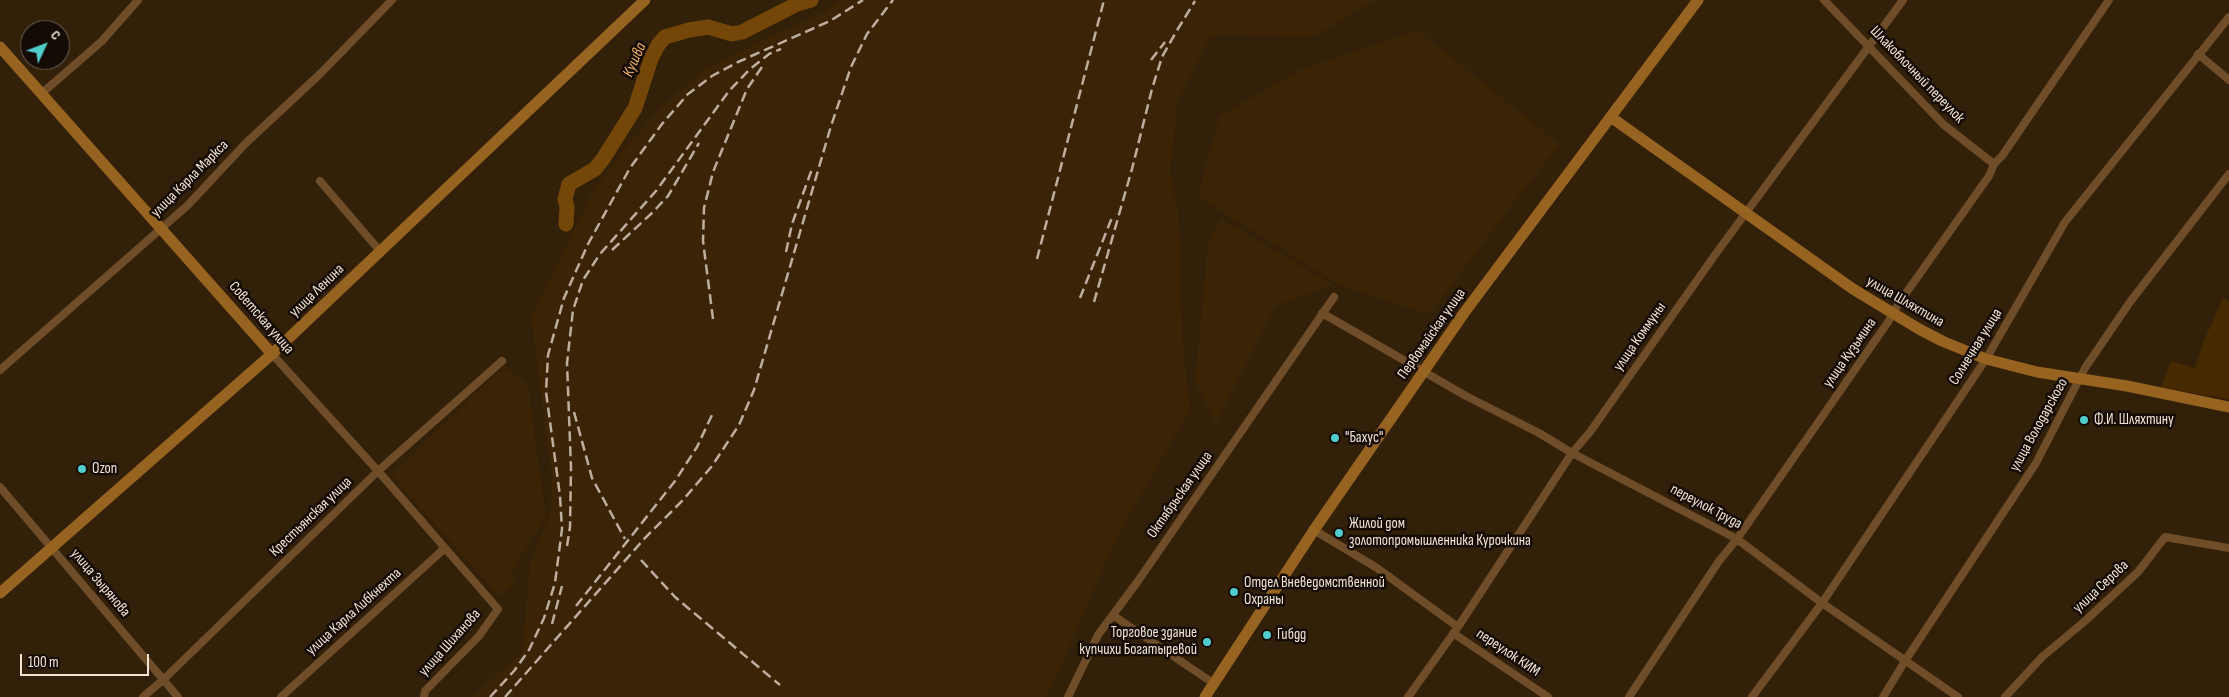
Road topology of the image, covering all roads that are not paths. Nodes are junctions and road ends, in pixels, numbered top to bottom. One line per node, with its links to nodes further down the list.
1 (138, 0): 13 (street)
2 (392, 0): 19 (street, улица Карла Маркса)
3 (645, 0): 20 (main road, улица Ленина)
4 (1698, 0): 14 (main road, Первомайская улица)
5 (1824, 0): 9 (street, Шлакоблочный переулок)
6 (1903, 0): 9 (street, улица Коммуны)
7 (2109, 0): 15 (street, улица Кузьмина)
8 (2229, 17): 11 (street, Солнечная улица)
9 (1869, 45): 15 (street, Шлакоблочный переулок); 18 (street, улица Коммуны)
10 (0, 47): 13 (main road, Советская улица)
11 (2198, 54): 12 (street); 25 (street, Солнечная улица)
12 (2229, 80)
13 (41, 94): 19 (main road, Советская улица)
14 (1612, 118): 18 (main road, улица Шляхтина); 28 (main road, Первомайская улица)
15 (1994, 164): 23 (street, улица Кузьмина)
16 (2229, 174): 29 (street, улица Володарского)
17 (320, 181): 20 (street)
18 (1747, 214): 23 (main road, улица Шляхтина); 31 (street, улица Коммуны)
19 (162, 227): 24 (main road, Советская улица); 27 (street, улица Карла Маркса)
20 (380, 251): 24 (main road, улица Ленина)
21 (1334, 298): 22 (street, Октябрьская улица)
22 (1322, 313): 28 (street, переулок Труда); 42 (street, Октябрьская улица)
23 (1893, 314): 25 (main road, улица Шляхтина); 35 (street, улица Кузьмина)
24 (272, 354): 32 (street, Советская улица); 36 (main road, улица Ленина)
25 (1986, 359): 29 (main road, улица Шляхтина); 40 (street, Солнечная улица)
26 (502, 360): 32 (street, Крестьянская улица)
27 (0, 370)
28 (1424, 370): 31 (street, переулок Труда); 34 (main road, Первомайская улица)
29 (2081, 378): 30 (main road, улица Шляхтина); 44 (street, улица Володарского)
30 (2229, 407)
31 (1572, 453): 35 (street, переулок Труда); 43 (street, улица Коммуны)
32 (378, 471): 37 (street, Советская улица); 45 (street, Крестьянская улица)
33 (0, 486): 36 (street, улица Зырянова)
34 (1314, 530): 43 (street, переулок КИМ); 46 (main road, Первомайская улица)
35 (1737, 539): 40 (street, переулок Труда); 55 (street, улица Кузьмина)
36 (52, 548): 39 (main road, улица Ленина); 45 (street, улица Зырянова)
37 (445, 548): 41 (street, Советская улица); 49 (street, улица Карла Либкнехта)
38 (2229, 548): 59 (street, улица Серова)
39 (0, 593)
40 (1822, 603): 44 (street, переулок Труда); 56 (street, Солнечная улица)
41 (498, 608): 50 (street, улица Шиханова)
42 (1114, 616): 46 (street); 51 (street, Октябрьская улица)
43 (1456, 630): 53 (street, улица Коммуны); 54 (street, переулок КИМ)
44 (1904, 661): 57 (street, улица Володарского); 58 (street, переулок Труда)
45 (164, 680): 47 (street, Крестьянская улица); 48 (street, улица Зырянова)
46 (1213, 683): 52 (main road, Первомайская улица)
47 (143, 697)
48 (178, 697)
49 (281, 697)
50 (424, 697)
51 (1068, 697)
52 (1205, 697)
53 (1408, 697)
54 (1548, 697)
55 (1629, 697)
56 (1752, 697)
57 (1883, 697)
58 (1958, 697)
59 (2005, 697)

